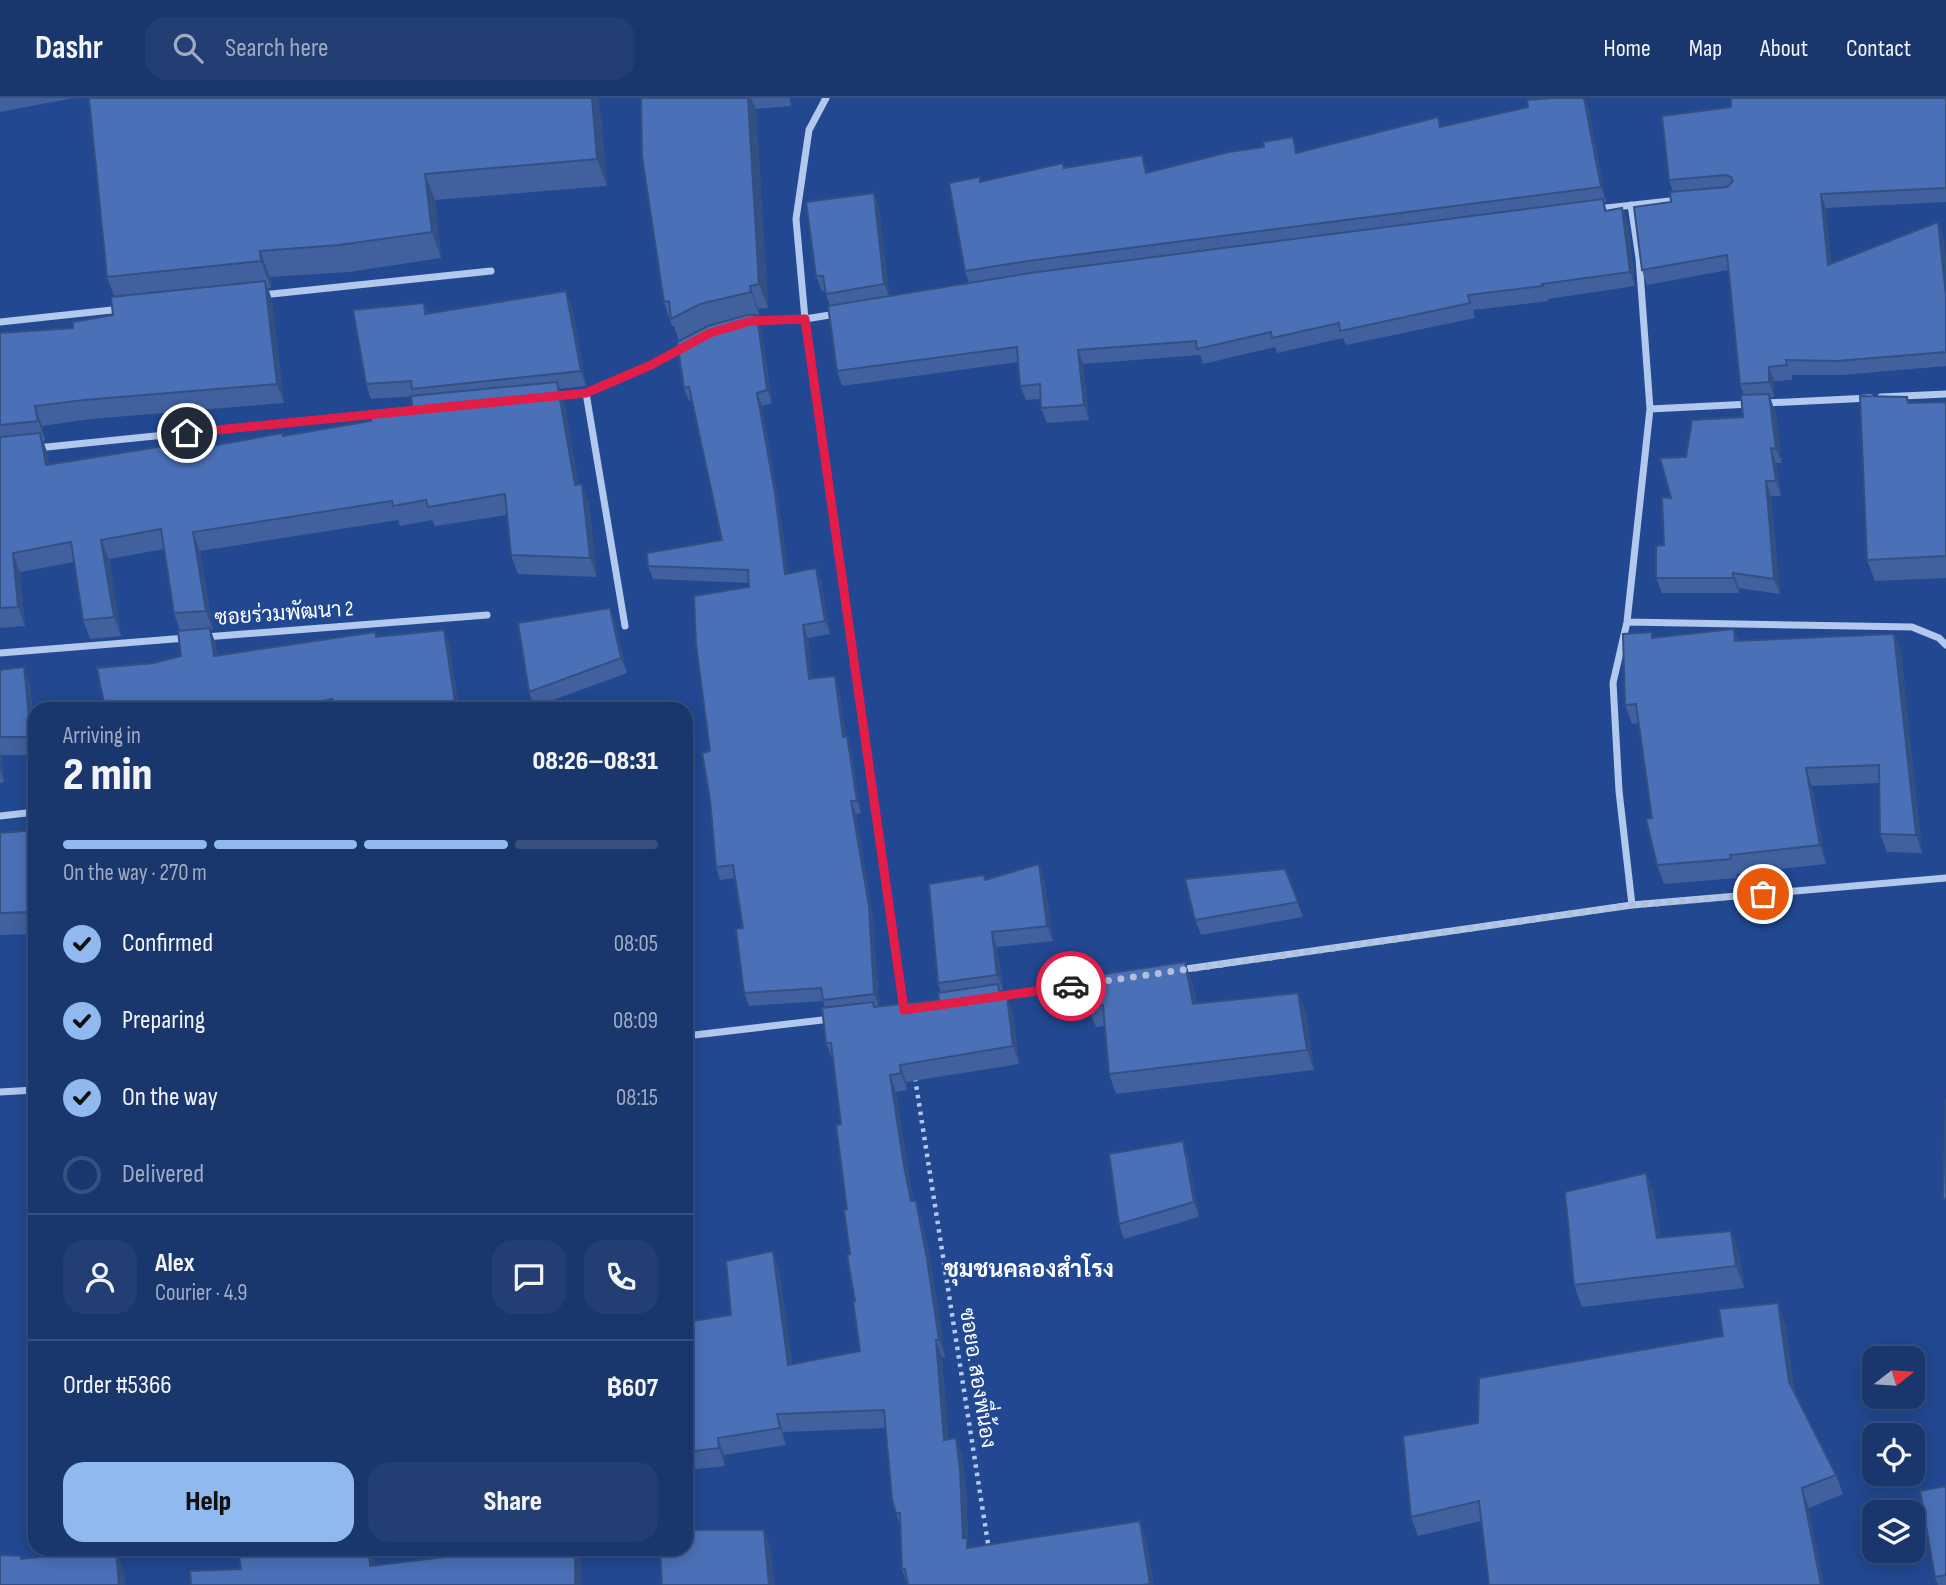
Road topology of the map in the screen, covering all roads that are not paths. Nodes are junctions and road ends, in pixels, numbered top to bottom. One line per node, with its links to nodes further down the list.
1 (826, 98): 9 (street)
2 (1694, 198): 3 (street)
3 (1631, 205): 4 (street); 16 (street)
4 (1589, 210)
5 (491, 271): 6 (street)
6 (259, 295)
7 (136, 308): 10 (street)
8 (846, 312): 9 (street)
9 (805, 319): 11 (street); 32 (street)
10 (0, 322)
11 (741, 324)
12 (687, 345): 13 (street)
13 (586, 393): 15 (street); 21 (street)
14 (1946, 394): 16 (street)
15 (545, 397)
16 (1650, 409): 20 (street)
17 (423, 410): 18 (street)
18 (27, 449)
19 (487, 615): 23 (street, ซอยร่วมพัฒนา 2)
20 (1627, 622): 22 (street); 27 (street)
21 (625, 626)
22 (1946, 645)
23 (0, 653)
24 (28, 813): 25 (street)
25 (0, 816)
26 (1946, 878): 27 (street)
27 (1632, 905): 28 (street)
28 (1165, 972)
29 (1096, 982): 30 (street)
30 (986, 998)
31 (918, 1008): 32 (street)
32 (904, 1010): 33 (street)
33 (890, 1012)
34 (836, 1018): 35 (street)
35 (693, 1035)
36 (28, 1090): 37 (street)
37 (0, 1092)

